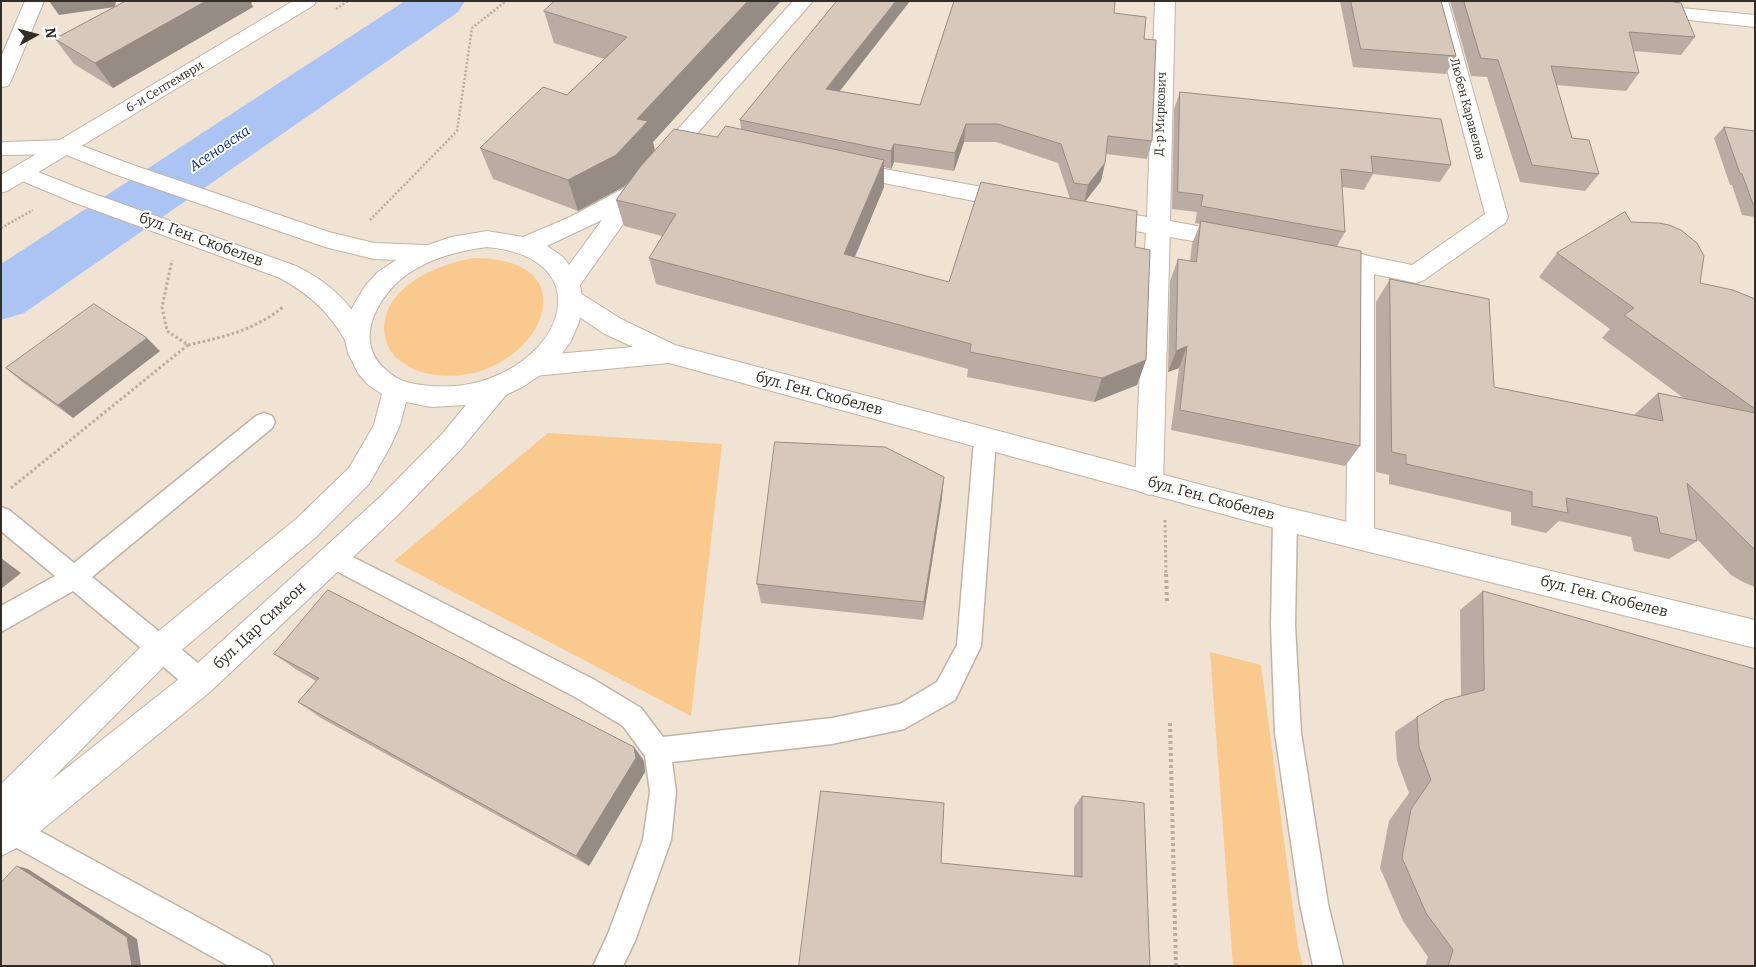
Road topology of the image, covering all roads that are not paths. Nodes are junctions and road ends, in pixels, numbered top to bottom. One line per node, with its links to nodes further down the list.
1 (35, 1): 8 (street)
2 (307, 1): 11 (street, 6-и Септември)
3 (804, 1): 15 (street)
4 (1165, 1): 18 (street, Д-р Миркович)
5 (1438, 1): 23 (street, Любен Каравелов)
6 (1629, 9): 7 (street)
7 (1755, 21)
8 (6, 62): 9 (street)
9 (1, 81)
10 (3, 146): 11 (street); 13 (street)
11 (67, 147): 13 (street, 6-и Септември); 21 (street)
12 (830, 166): 16 (street)
13 (23, 173): 14 (street, 6-и Септември); 25 (street, бул. Ген. Скобелев)
14 (1, 186)
15 (638, 188): 20 (street); 24 (street)
16 (1033, 205)
17 (1081, 213): 18 (street)
18 (1158, 227): 19 (street); 32 (street, Д-р Миркович)
19 (1255, 244)
20 (525, 245): 21 (street); 24 (street)
21 (425, 253): 25 (street)
22 (1304, 253): 23 (street)
23 (1362, 263): 35 (street)
24 (570, 292): 26 (street, бул. Ген. Скобелев); 27 (street)
25 (357, 338): 29 (street)
26 (669, 353): 27 (street, бул. Ген. Скобелев); 31 (street, бул. Ген. Скобелев)
27 (534, 366): 28 (street)
28 (496, 388): 29 (street); 36 (street, бул. Цар Симеон)
29 (396, 389): 40 (street)
30 (264, 422): 37 (lane)
31 (985, 440): 32 (street, бул. Ген. Скобелев); 42 (lane)
32 (1157, 485): 34 (street, бул. Ген. Скобелев)
33 (1, 518): 37 (lane)
34 (1285, 519): 35 (street, бул. Ген. Скобелев); 46 (lane)
35 (1360, 538): 39 (street, бул. Ген. Скобелев)
36 (333, 558): 41 (street, бул. Цар Симеон); 42 (lane)
37 (75, 577): 38 (lane); 40 (lane)
38 (1, 621)
39 (1755, 634)
40 (161, 648): 41 (lane); 43 (street)
41 (200, 681): 43 (street, бул. Цар Симеон)
42 (657, 751): 45 (lane)
43 (5, 826): 44 (lane)
44 (259, 966)
45 (608, 966)
46 (1328, 966)

